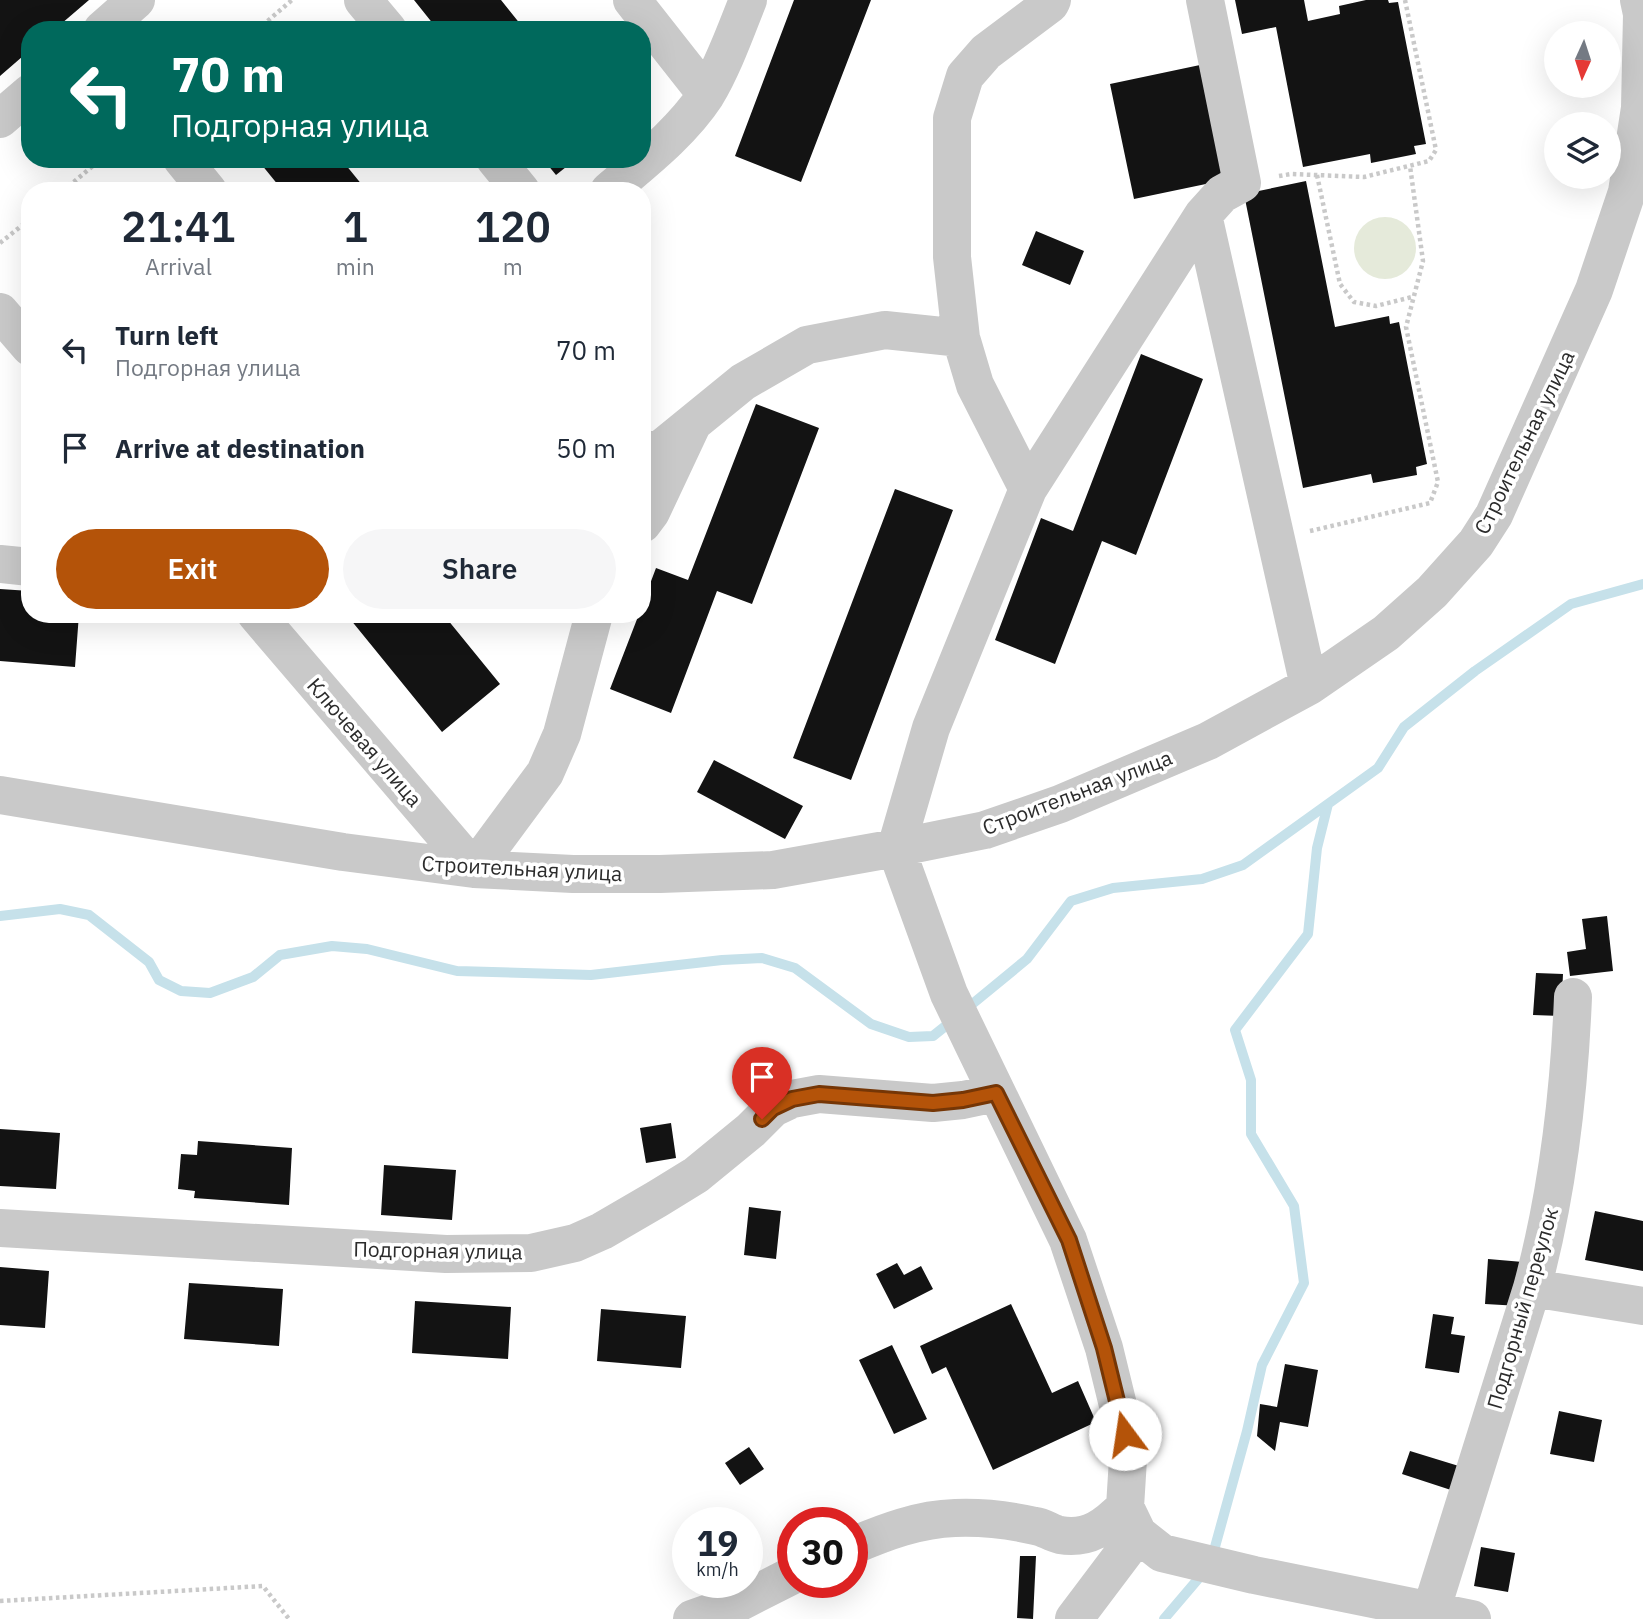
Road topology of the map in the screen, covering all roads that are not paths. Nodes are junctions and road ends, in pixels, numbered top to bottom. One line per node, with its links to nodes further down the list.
1 (136, 0): 8 (street)
2 (363, 0): 9 (street)
3 (632, 0): 10 (street)
4 (748, 0): 12 (street)
5 (1052, 0): 23 (street)
6 (1205, 0): 20 (street)
7 (1639, 0): 32 (street, Строительная улица)
8 (112, 21)
9 (380, 21)
10 (649, 21)
11 (651, 24): 12 (street)
12 (706, 94): 13 (street)
13 (651, 156)
14 (189, 168): 17 (street)
15 (502, 168): 18 (street)
16 (637, 168): 19 (street)
17 (201, 182)
18 (514, 182)
19 (620, 182)
20 (1203, 215): 26 (street); 32 (street)
21 (0, 312): 22 (street)
22 (21, 336)
23 (961, 338): 24 (street); 26 (street)
24 (692, 425): 25 (street); 27 (street)
25 (651, 450)
26 (1028, 489): 34 (street)
27 (651, 512)
28 (0, 564): 29 (street)
29 (21, 566)
30 (264, 623): 35 (street, Ключевая улица)
31 (592, 623): 35 (street)
32 (1309, 686): 34 (street, Строительная улица)
33 (0, 795): 35 (street, Строительная улица)
34 (896, 848): 35 (street, Строительная улица); 37 (street)
35 (474, 869)
36 (1573, 997): 39 (street, Подгорный переулок)
37 (996, 1093): 38 (street, Подгорная улица); 41 (street)
38 (0, 1228)
39 (1532, 1288): 40 (street); 44 (street, Подгорный переулок)
40 (1643, 1306)
41 (1131, 1520): 42 (street); 44 (street); 46 (street)
42 (868, 1539)
43 (777, 1583): 45 (street)
44 (1432, 1611): 47 (street)
45 (692, 1619)
46 (1074, 1619)
47 (1472, 1619)

